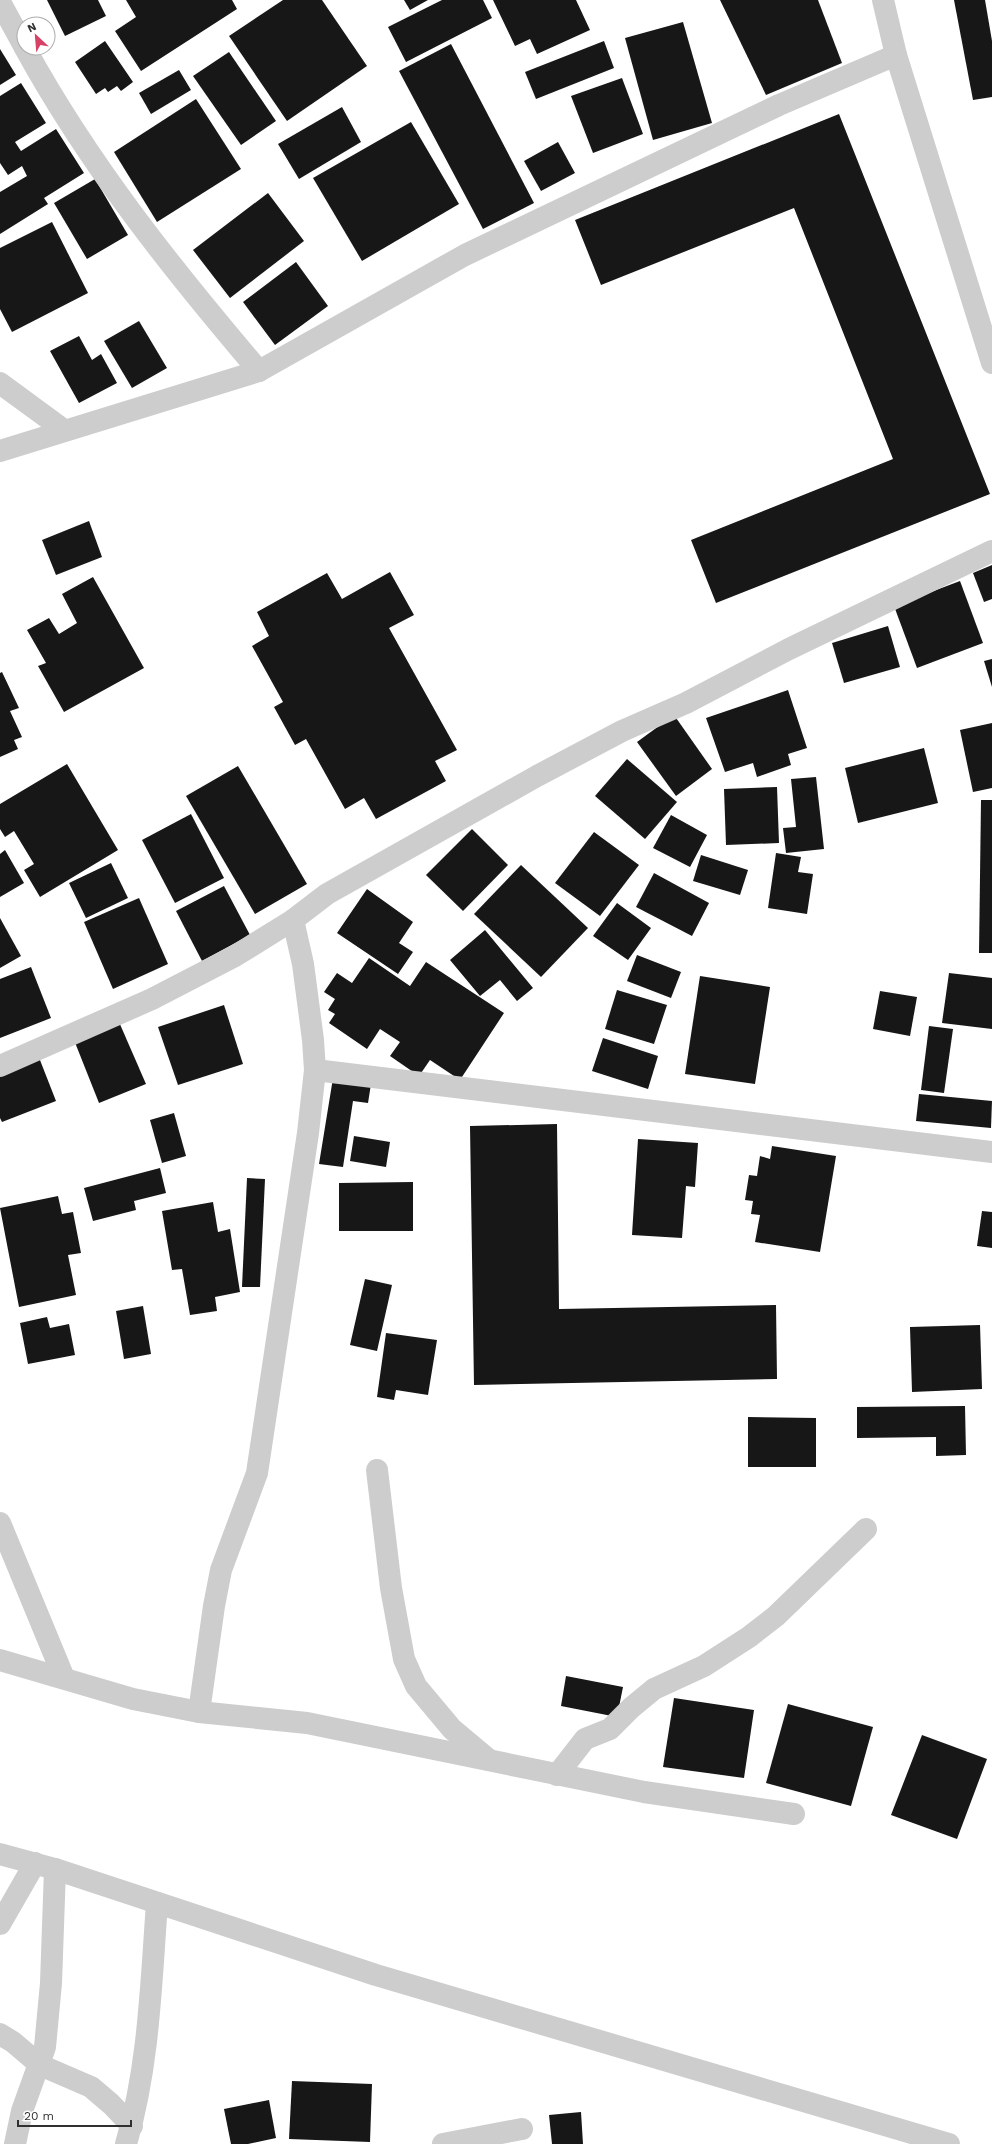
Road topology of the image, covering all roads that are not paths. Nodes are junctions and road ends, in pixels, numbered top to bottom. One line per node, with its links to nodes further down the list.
1 (883, 0): 4 (street)
2 (0, 2): 3 (street)
3 (16, 31)
4 (896, 55): 6 (street); 7 (street)
5 (30, 56): 7 (street)
6 (991, 356)
7 (259, 371): 9 (street)
8 (0, 383): 9 (street)
9 (64, 430): 10 (street)
10 (0, 451)
11 (992, 551): 12 (street)
12 (293, 920): 13 (street); 14 (street)
13 (0, 1066)
14 (315, 1070): 15 (street); 21 (street)
15 (992, 1152)
16 (377, 1470): 22 (street)
17 (0, 1523): 20 (street)
18 (866, 1529): 23 (street)
19 (0, 1660): 20 (street)
20 (64, 1678): 21 (street)
21 (200, 1712): 22 (street)
22 (492, 1762): 23 (street)
23 (556, 1775): 24 (street)
24 (794, 1814)
25 (0, 1854): 26 (street)
26 (45, 1866): 27 (street); 28 (street); 30 (street)
27 (157, 1903): 32 (street); 35 (street)
28 (3, 1913)
29 (0, 2034): 30 (street)
30 (40, 2065): 32 (street); 33 (street)
31 (522, 2129): 34 (street)
32 (129, 2135)
33 (15, 2144)
34 (443, 2144)
35 (949, 2144)

